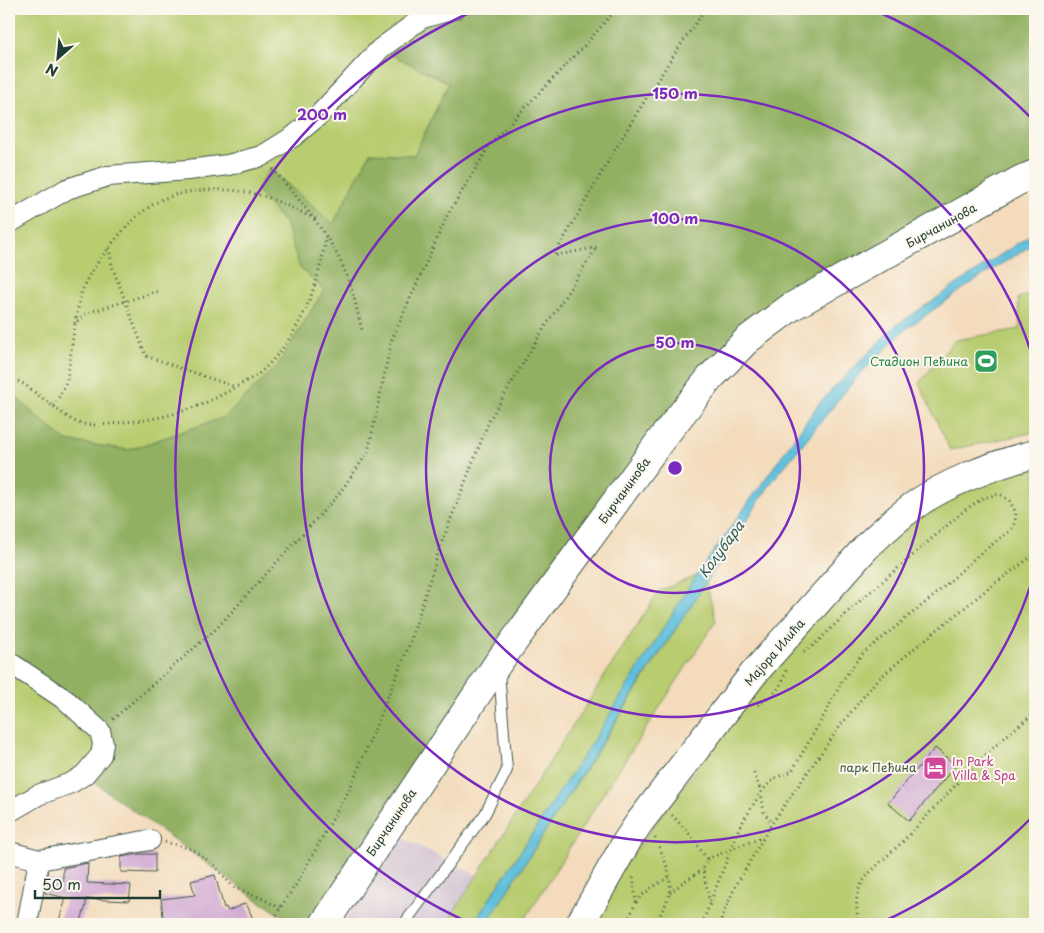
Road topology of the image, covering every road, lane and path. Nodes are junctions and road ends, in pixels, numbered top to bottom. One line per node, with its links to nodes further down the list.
1 (454, 9): 4 (street)
2 (616, 9): 25 (path)
3 (706, 9): 46 (path)
4 (262, 156): 6 (path); 7 (street)
5 (1035, 174): 21 (main road, Бирчанинова)
6 (316, 219): 8 (path); 9 (path)
7 (9, 223)
8 (326, 236): 13 (path); 15 (path)
9 (109, 248): 11 (path); 12 (path)
10 (159, 291): 11 (path)
11 (125, 301): 12 (path); 15 (path)
12 (74, 323): 16 (path)
13 (362, 330)
14 (9, 377): 16 (path)
15 (235, 388): 16 (path)
16 (54, 407)
17 (1035, 454): 52 (main road, Мајора Илића)
18 (1035, 554): 30 (path)
19 (801, 654): 27 (path)
20 (9, 662): 25 (street)
21 (498, 663): 50 (main road, Бирчанинова); 51 (lane)
22 (788, 664): 23 (path)
23 (755, 706)
24 (1035, 713): 58 (path)
25 (100, 731): 28 (street)
26 (754, 774): 27 (path)
27 (761, 792): 30 (path); 36 (path)
28 (9, 812)
29 (666, 823): 38 (path)
30 (772, 823): 33 (path)
31 (660, 830): 32 (path)
32 (654, 838): 35 (path); 42 (path)
33 (764, 838): 36 (path); 57 (path)
34 (150, 840): 39 (street); 46 (path)
35 (650, 844)
36 (731, 851): 38 (path); 45 (path)
37 (9, 852): 39 (street)
38 (708, 859): 40 (path)
39 (39, 860): 48 (street)
40 (703, 870): 43 (path); 45 (path)
41 (634, 872): 44 (path)
42 (669, 877): 43 (path); 44 (path)
43 (670, 893): 55 (path)
44 (636, 902): 47 (path)
45 (710, 905): 56 (path)
46 (280, 908): 49 (path)
47 (628, 920): 53 (path); 54 (path)
48 (27, 924)
49 (272, 924)
50 (324, 924)
51 (404, 924)
52 (580, 924)
53 (623, 924)
54 (630, 924)
55 (655, 924)
56 (700, 924)
57 (719, 924)
58 (859, 924)

